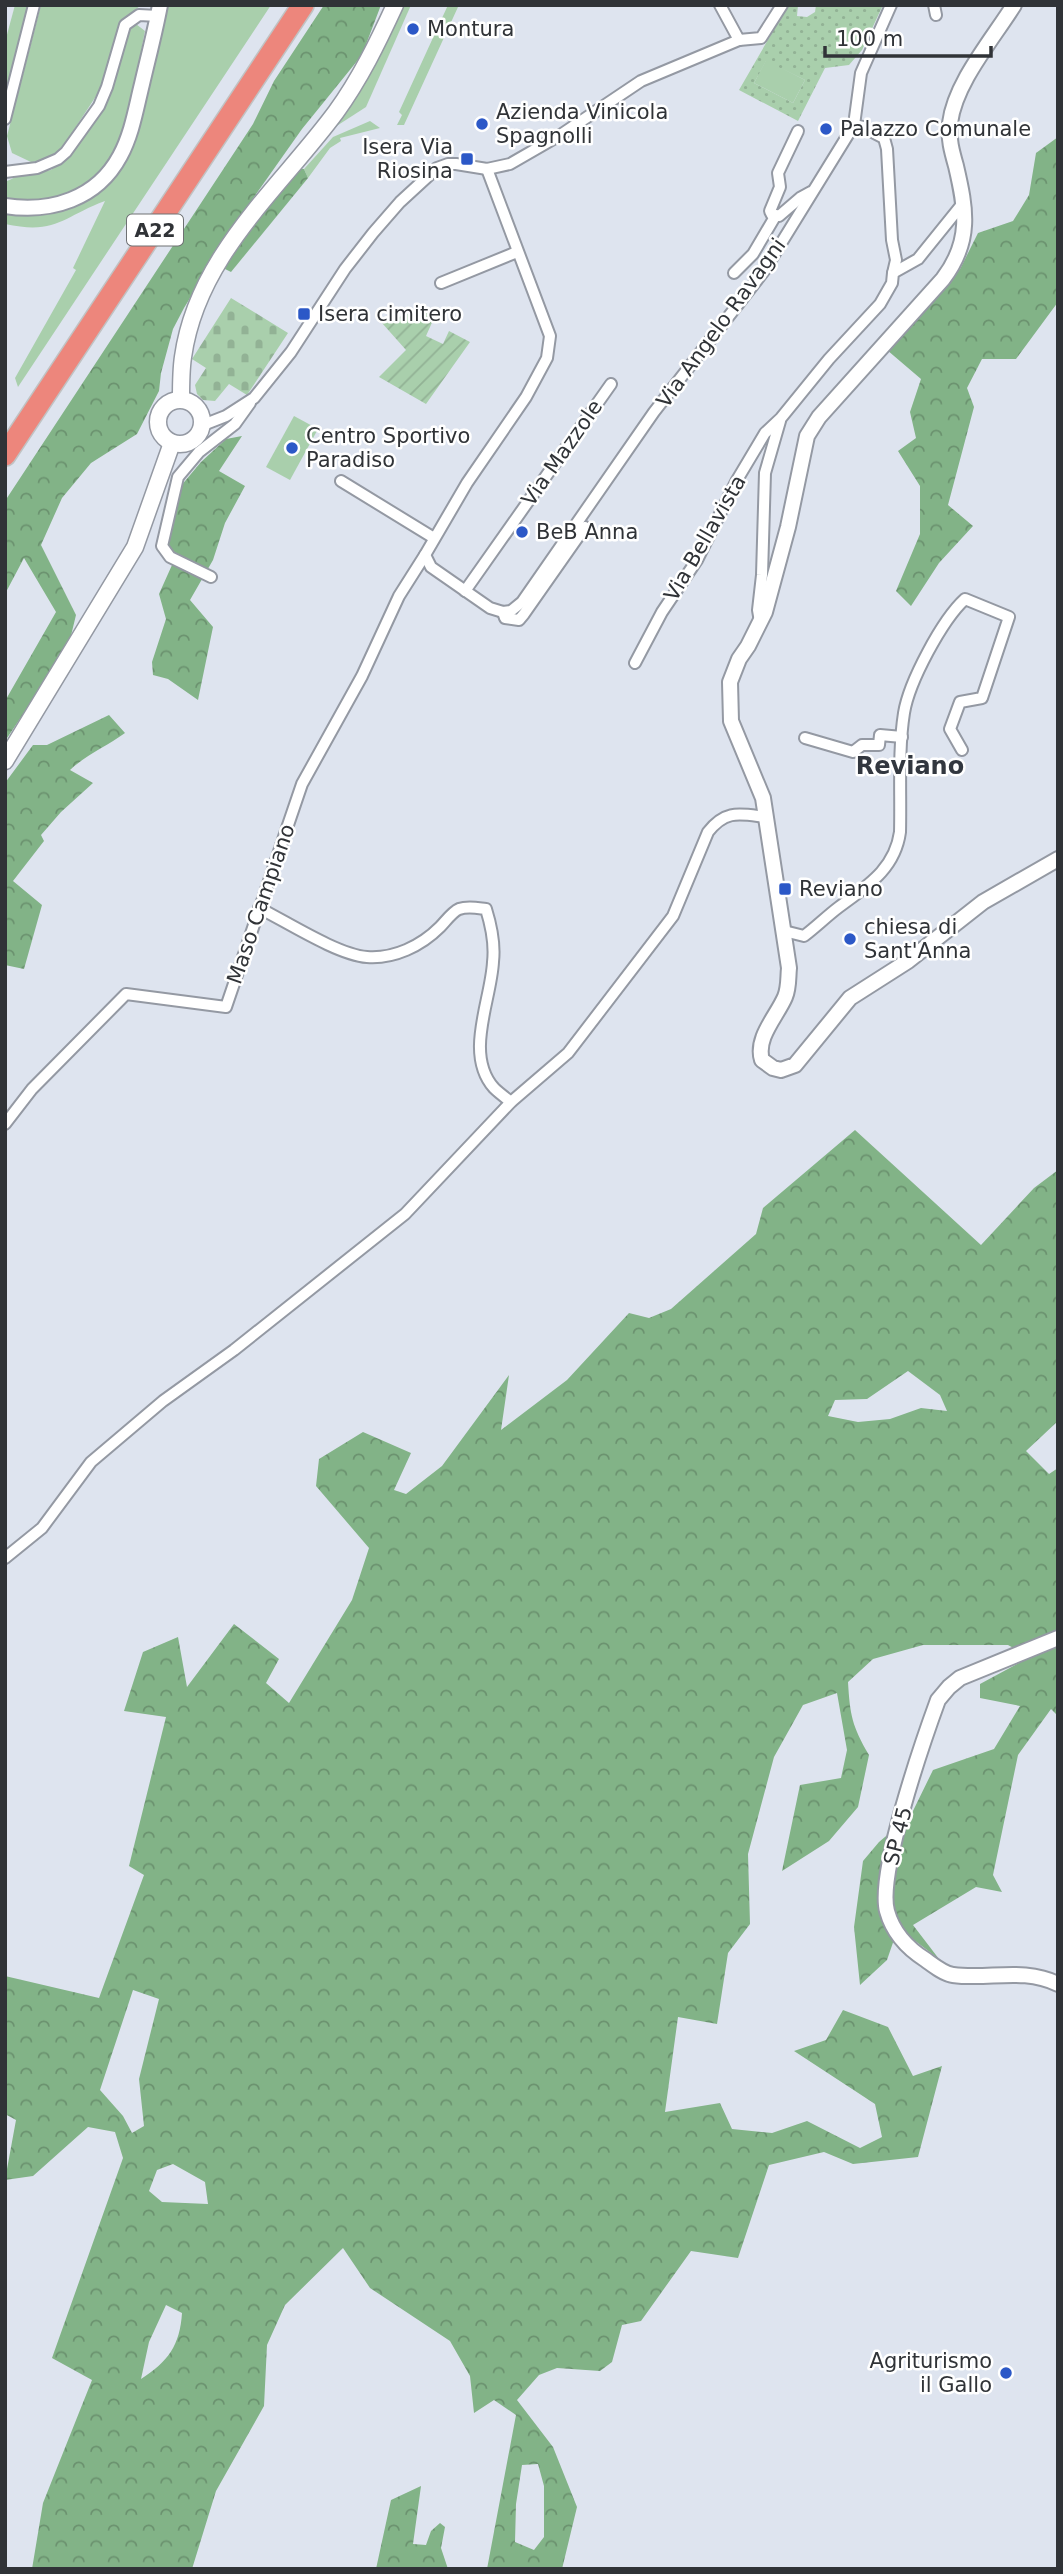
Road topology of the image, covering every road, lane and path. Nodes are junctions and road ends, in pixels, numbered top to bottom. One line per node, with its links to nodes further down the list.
1 (34, 5): 11 (street)
2 (286, 5): 29 (highway, A22)
3 (303, 5): 31 (highway, A22)
4 (395, 5): 26 (main road)
5 (720, 5): 10 (street)
6 (782, 5): 10 (street)
7 (891, 5): 12 (street, Via Angelo Ravagni)
8 (1014, 5): 17 (street)
9 (159, 11): 15 (street); 18 (street)
10 (739, 40): 14 (street)
11 (5, 120)
12 (854, 125): 16 (street, Via Angelo Ravagni); 22 (street)
13 (797, 131): 19 (street)
14 (487, 169): 20 (street, Maso Campiano); 25 (street)
15 (5, 172)
16 (813, 190): 19 (street); 38 (street, Via Angelo Ravagni)
17 (964, 202): 22 (street); 39 (street)
18 (5, 206)
19 (776, 215): 21 (street)
20 (517, 252): 23 (street); 34 (street, Maso Campiano)
21 (734, 273)
22 (893, 273): 27 (street, Via Bellavista)
23 (441, 283)
24 (611, 384): 37 (street, Via Mazzole)
25 (254, 398): 28 (street); 36 (street)
26 (181, 399): 28 (main road); 30 (main road)
27 (781, 418): 39 (street, Via Bellavista); 40 (street, Via Bellavista)
28 (203, 425): 30 (main road)
29 (5, 429)
30 (172, 443): 44 (main road)
31 (5, 455)
32 (341, 481): 34 (street)
33 (585, 527): 38 (street)
34 (434, 538): 35 (street, Maso Campiano)
35 (425, 555): 37 (street); 47 (street, Maso Campiano)
36 (211, 577)
37 (465, 591): 38 (street)
38 (503, 612)
39 (760, 622): 45 (street)
40 (635, 663)
41 (902, 737): 42 (street); 43 (street); 48 (street)
42 (804, 738)
43 (962, 750)
44 (5, 761)
45 (766, 817): 48 (street); 49 (street)
46 (1058, 859): 48 (street)
47 (260, 908): 49 (street); 50 (street, Maso Campiano)
48 (784, 931)
49 (511, 1102): 51 (street)
50 (5, 1124)
51 (5, 1558)
52 (1058, 1637): 53 (street, SP 45)
53 (1058, 1984)

